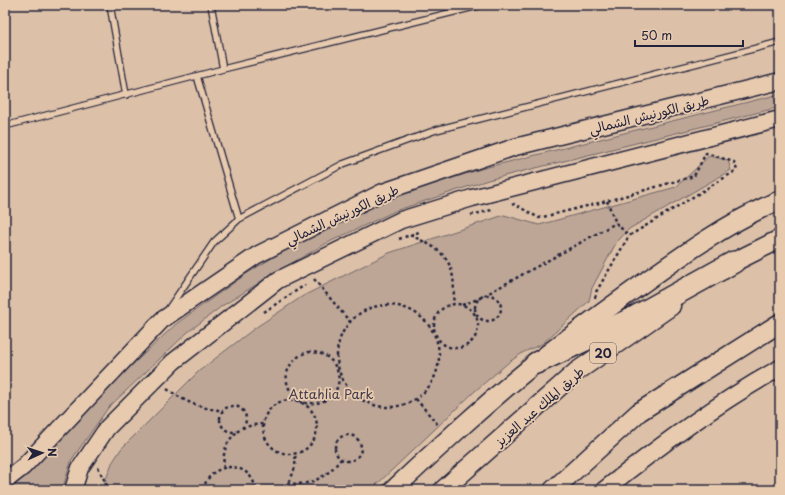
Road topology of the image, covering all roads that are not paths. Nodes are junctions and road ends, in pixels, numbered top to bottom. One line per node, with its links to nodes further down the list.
1 (110, 5): 8 (lane)
2 (212, 5): 5 (lane)
3 (482, 5): 5 (lane)
4 (780, 42): 12 (lane)
5 (223, 70): 6 (lane)
6 (197, 76): 8 (lane); 12 (lane)
7 (780, 81): 15 (main road, طريق الكورنيش الشمالي)
8 (126, 95): 10 (lane)
9 (780, 119): 20 (main road)
10 (5, 126)
11 (780, 200): 17 (main road)
12 (239, 219): 15 (lane)
13 (780, 239): 14 (main road, طريق الملك عبد العزيز / 20)
14 (734, 262): 17 (highway); 22 (main road, طريق الملك عبد العزيز / 20)
15 (162, 320): 19 (main road, طريق الكورنيش الشمالي)
16 (780, 324): 23 (main road)
17 (536, 363): 21 (main road)
18 (780, 368): 24 (main road)
19 (5, 481)
20 (72, 490)
21 (393, 490)
22 (443, 490)
23 (553, 490)
24 (604, 490)

